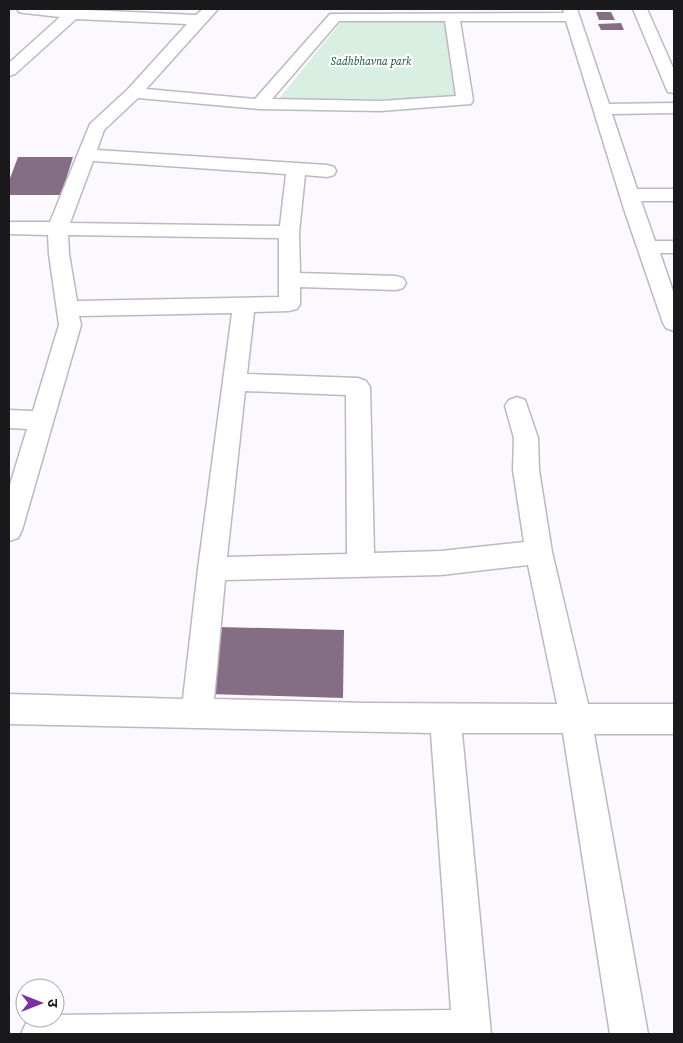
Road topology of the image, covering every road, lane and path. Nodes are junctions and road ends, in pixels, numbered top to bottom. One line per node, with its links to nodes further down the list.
1 (24, 9): 4 (street)
2 (640, 9): 8 (street)
3 (571, 13): 6 (street); 12 (street)
4 (72, 14): 5 (street); 7 (street)
5 (205, 15): 9 (street)
6 (452, 17): 10 (street); 10 (street)
7 (9, 71)
8 (674, 88)
9 (134, 93): 10 (street); 13 (street)
10 (260, 104)
11 (674, 108): 12 (street)
12 (602, 109): 16 (street)
13 (86, 155): 14 (street); 19 (street)
14 (296, 169): 15 (street); 20 (street)
15 (327, 171)
16 (630, 195): 17 (street); 21 (street)
17 (674, 195)
18 (9, 228): 19 (street)
19 (58, 228): 20 (street); 26 (street)
20 (289, 232): 23 (street)
21 (648, 247): 22 (street); 27 (street)
22 (674, 247)
23 (290, 280): 24 (street); 25 (street)
24 (396, 282)
25 (244, 305): 26 (street); 28 (street)
26 (68, 309): 31 (street)
27 (674, 322)
28 (235, 382): 34 (street); 35 (street)
29 (516, 406): 33 (street)
30 (9, 419): 31 (street)
31 (42, 420): 32 (street)
32 (9, 530)
33 (539, 552): 34 (street); 39 (street)
34 (361, 565): 35 (street)
35 (212, 569): 37 (street)
36 (9, 709): 37 (street)
37 (197, 714): 38 (street)
38 (445, 718): 39 (street); 41 (street)
39 (576, 719): 40 (street); 44 (street)
40 (674, 719)
41 (472, 1032): 43 (street)
42 (40, 1034): 43 (street)
43 (70, 1034)
44 (629, 1034)

